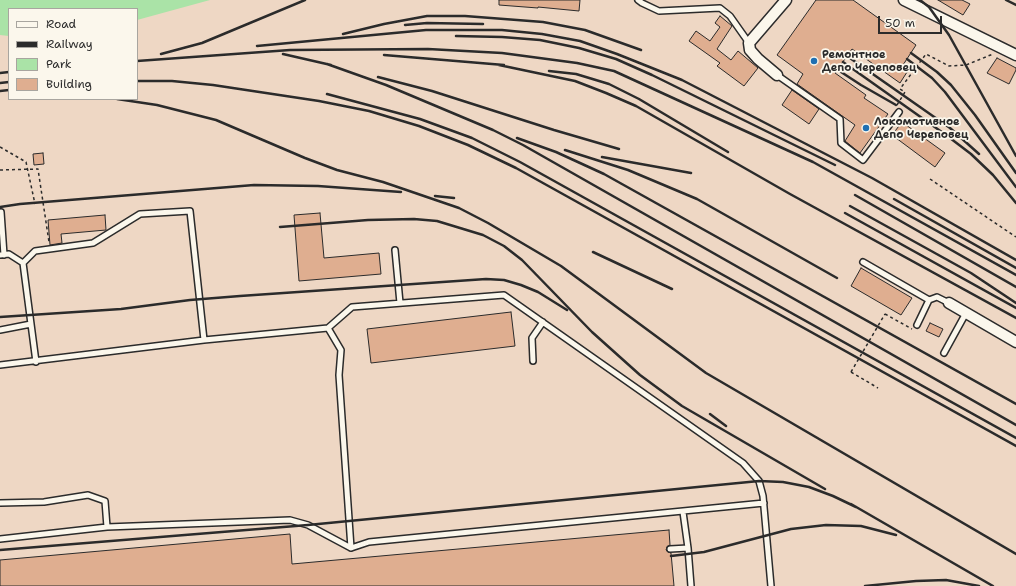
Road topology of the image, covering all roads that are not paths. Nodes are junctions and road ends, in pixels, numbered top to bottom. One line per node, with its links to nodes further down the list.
1 (638, 0): 4 (lane)
2 (786, 0): 4 (street)
3 (904, 0): 5 (street)
4 (750, 43): 6 (street)
5 (1016, 55)
6 (777, 75): 7 (lane)
7 (899, 112)
8 (1, 212): 10 (lane)
9 (395, 250): 14 (lane)
10 (2, 255): 12 (lane)
11 (863, 262): 13 (lane)
12 (22, 263): 18 (lane); 22 (lane)
13 (929, 300): 15 (lane); 19 (lane)
14 (400, 303): 17 (lane); 20 (lane)
15 (949, 303): 16 (street)
16 (966, 312): 23 (street); 24 (lane)
17 (543, 322): 25 (lane); 29 (lane)
18 (31, 324): 21 (lane); 26 (lane)
19 (917, 325)
20 (328, 328): 22 (lane); 33 (lane)
21 (0, 330)
22 (204, 340): 26 (lane)
23 (1016, 342)
24 (944, 353)
25 (533, 361)
26 (36, 362): 27 (lane)
27 (0, 365)
28 (0, 503): 31 (lane)
29 (764, 503): 30 (lane); 37 (lane)
30 (683, 512): 33 (lane); 34 (lane)
31 (107, 527): 32 (lane); 33 (lane)
32 (0, 539)
33 (351, 548)
34 (688, 548): 35 (lane); 36 (lane)
35 (670, 549)
36 (691, 586)
37 (771, 586)

